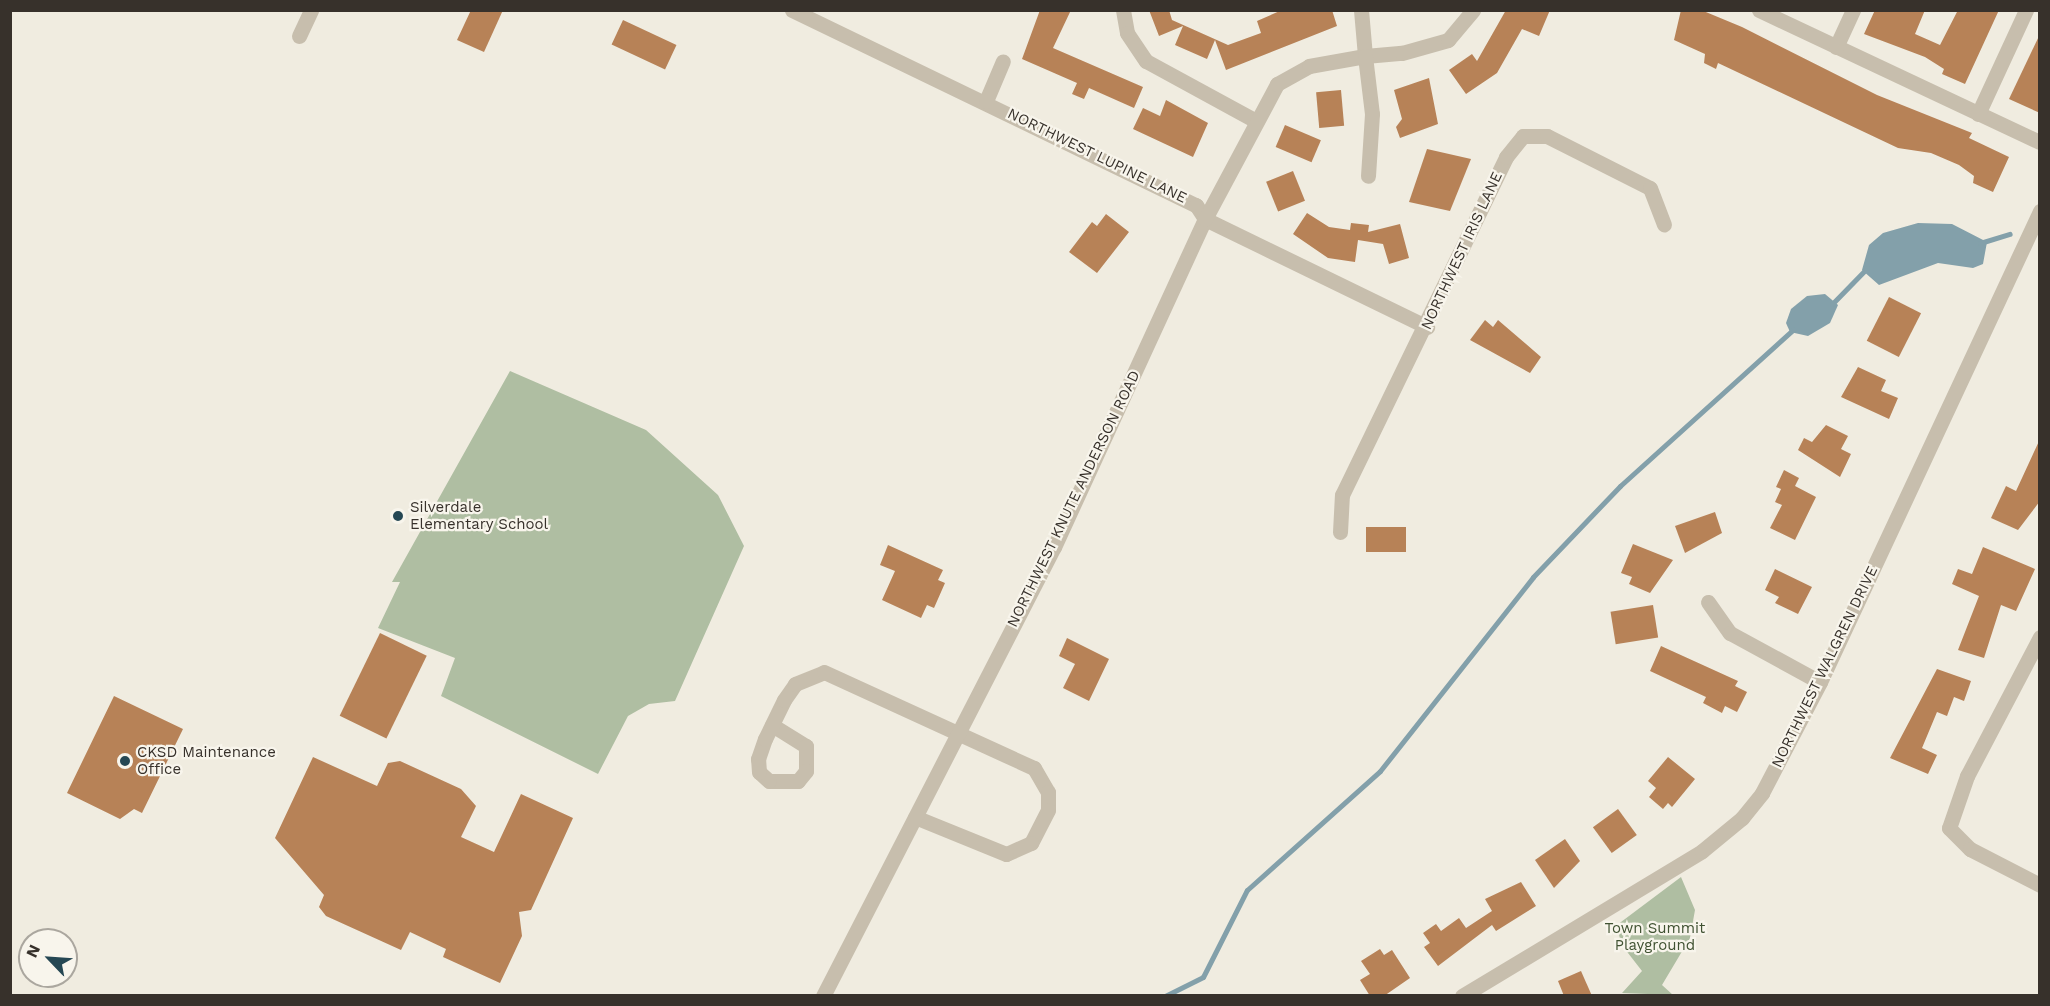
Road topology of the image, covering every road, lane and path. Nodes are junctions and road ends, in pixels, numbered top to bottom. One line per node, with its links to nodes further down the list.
1 (311, 10): 9 (street)
2 (792, 10): 13 (street, NORTHWEST LUPINE LANE)
3 (1123, 10): 15 (street)
4 (1361, 10): 11 (street)
5 (1473, 10): 11 (street, NORTHWEST KNUTE ANDERSON ROAD)
6 (1759, 10): 10 (street)
7 (1853, 10): 10 (street)
8 (2026, 10): 14 (street)
9 (299, 36)
10 (1836, 47): 14 (street)
11 (1365, 56): 15 (street, NORTHWEST KNUTE ANDERSON ROAD); 17 (street)
12 (1003, 61): 13 (street)
13 (986, 101): 19 (street, NORTHWEST LUPINE LANE)
14 (1978, 114): 16 (street)
15 (1254, 120): 19 (street, NORTHWEST KNUTE ANDERSON ROAD)
16 (2040, 142)
17 (1368, 176)
18 (2040, 211): 25 (street, NORTHWEST WALGREN DRIVE)
19 (1205, 219): 21 (street, NORTHWEST LUPINE LANE); 27 (street, NORTHWEST KNUTE ANDERSON ROAD)
20 (1664, 224): 21 (street, NORTHWEST IRIS LANE)
21 (1427, 327): 22 (street, NORTHWEST IRIS LANE)
22 (1340, 532)
23 (1708, 602): 25 (street)
24 (2040, 637): 29 (street)
25 (1820, 682): 30 (street, NORTHWEST WALGREN DRIVE)
26 (772, 725): 27 (street)
27 (959, 732): 28 (street, NORTHWEST KNUTE ANDERSON ROAD); 28 (street)
28 (915, 817): 31 (street, NORTHWEST KNUTE ANDERSON ROAD)
29 (2040, 885)
30 (1483, 990): 32 (street, NORTHWEST WALGREN DRIVE)
31 (823, 996)
32 (1462, 996)

